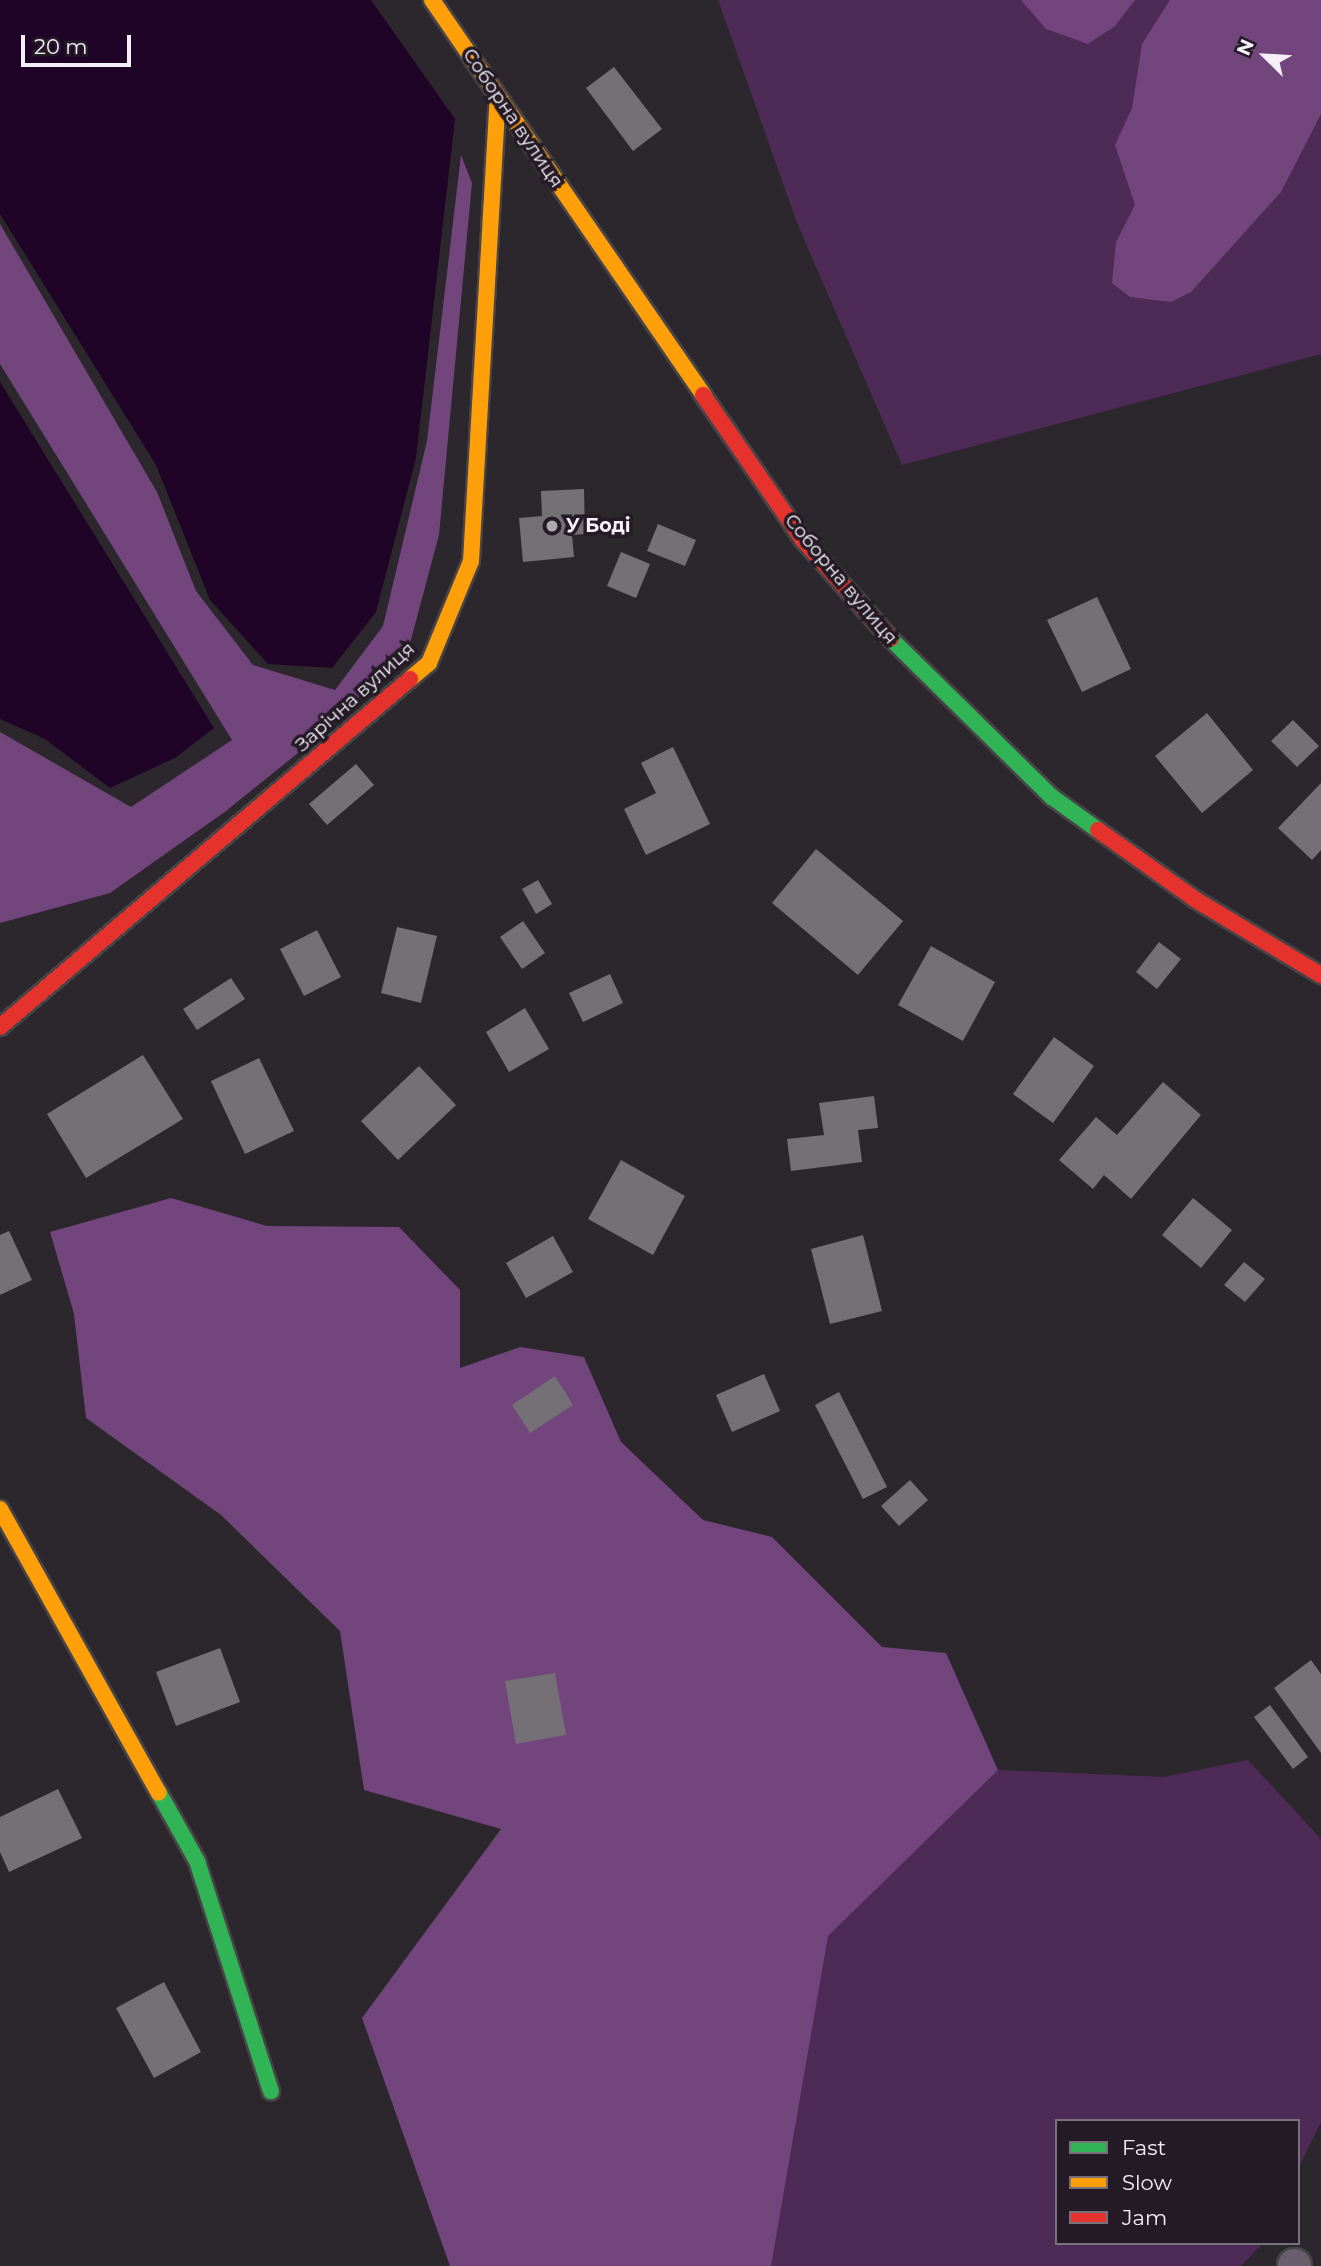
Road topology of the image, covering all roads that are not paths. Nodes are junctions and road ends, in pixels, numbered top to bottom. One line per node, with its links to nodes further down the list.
1 (432, 0): 2 (street, Соборна вулиця)
2 (498, 97): 3 (street, Соборна вулиця); 4 (street, Зарічна вулиця)
3 (1321, 975)
4 (0, 1027)
5 (0, 1509): 6 (street)
6 (271, 2091)

